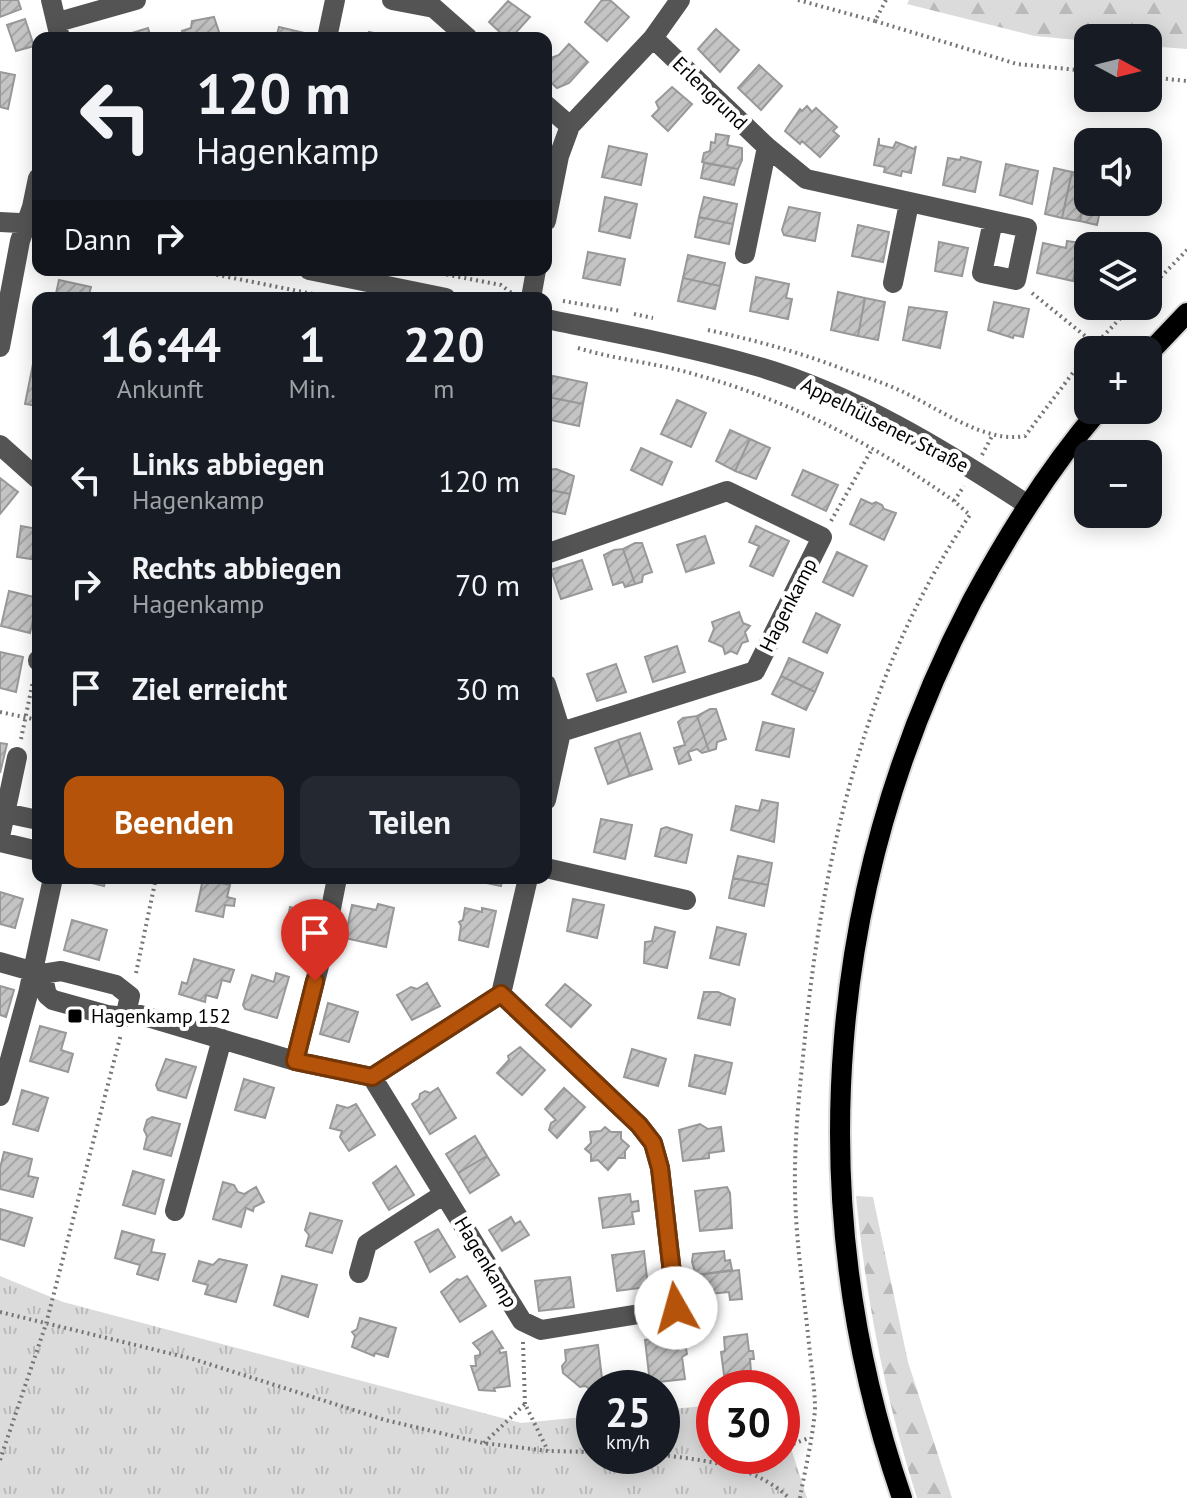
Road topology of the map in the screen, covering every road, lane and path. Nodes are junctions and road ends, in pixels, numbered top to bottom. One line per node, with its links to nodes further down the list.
1 (51, 0): 10 (street)
2 (136, 0): 10 (street)
3 (335, 0): 11 (street)
4 (392, 0): 8 (street)
5 (680, 0): 13 (street)
6 (798, 0): 9 (path)
7 (886, 0): 9 (path)
8 (435, 4): 12 (street)
9 (875, 21): 14 (path)
10 (59, 30)
11 (328, 32)
12 (462, 32)
13 (653, 38): 18 (street); 19 (street, Erlengrund)
14 (1074, 70)
15 (1162, 78): 16 (path)
16 (1187, 81)
17 (552, 110): 18 (street)
18 (570, 126): 20 (street)
19 (767, 147): 21 (street, Erlengrund); 26 (street)
20 (552, 191)
21 (909, 203): 22 (street, Erlengrund); 32 (street)
22 (993, 221): 31 (street, Erlengrund); 31 (street)
23 (0, 222): 24 (street)
24 (32, 223): 43 (street)
25 (1187, 250): 30 (path)
26 (745, 254)
27 (223, 276): 33 (path)
28 (338, 276): 34 (street)
29 (454, 276): 35 (path)
30 (1162, 276)
31 (1016, 280): 39 (path)
32 (893, 283)
33 (303, 292)
34 (417, 292)
35 (514, 292)
36 (1187, 313): 41 (main road)
37 (552, 320): 51 (street, Appelhülsener Straße)
38 (1118, 320): 40 (path)
39 (1085, 336)
40 (1103, 336)
41 (1162, 339)
42 (565, 344): 48 (path)
43 (0, 347)
44 (1074, 372): 46 (path)
45 (1089, 424): 51 (main road)
46 (992, 436)
47 (0, 445): 49 (street)
48 (873, 448): 50 (path); 52 (path)
49 (32, 474)
50 (954, 501)
51 (1028, 505): 96 (main road)
52 (822, 537): 53 (street, Hagenkamp); 60 (street, Hagenkamp)
53 (552, 552)
54 (32, 689): 58 (path)
55 (552, 703): 60 (street)
56 (0, 712): 58 (path)
57 (32, 716): 58 (path)
58 (26, 718): 59 (path); 61 (path)
59 (32, 719)
60 (561, 732): 62 (street)
61 (17, 757): 63 (street)
62 (552, 773)
63 (5, 813): 64 (street); 65 (street)
64 (32, 819)
65 (0, 840): 66 (street)
66 (32, 849)
67 (552, 869): 72 (street)
68 (52, 884): 74 (street)
69 (155, 884): 76 (path)
70 (336, 884): 78 (street)
71 (527, 884): 75 (street)
72 (686, 900)
73 (0, 962): 74 (street)
74 (38, 972): 76 (street); 76 (street); 80 (street)
75 (501, 994): 79 (street); 85 (street, Hagenkamp)
76 (127, 1008): 77 (street); 86 (path)
77 (222, 1039): 78 (street); 82 (street)
78 (295, 1061): 79 (street)
79 (372, 1077): 81 (street, Hagenkamp)
80 (0, 1096)
81 (444, 1194): 83 (street, Hagenkamp); 85 (street, Hagenkamp)
82 (175, 1211)
83 (359, 1273)
84 (0, 1312): 86 (path)
85 (522, 1321): 87 (path)
86 (46, 1324): 90 (path); 93 (path)
87 (525, 1404): 90 (path); 91 (path)
88 (811, 1437): 89 (path)
89 (800, 1441)
90 (483, 1443): 91 (path)
91 (548, 1451): 92 (path)
92 (576, 1452)
93 (0, 1460)
94 (749, 1474): 95 (path)
95 (789, 1498)
96 (902, 1498)

